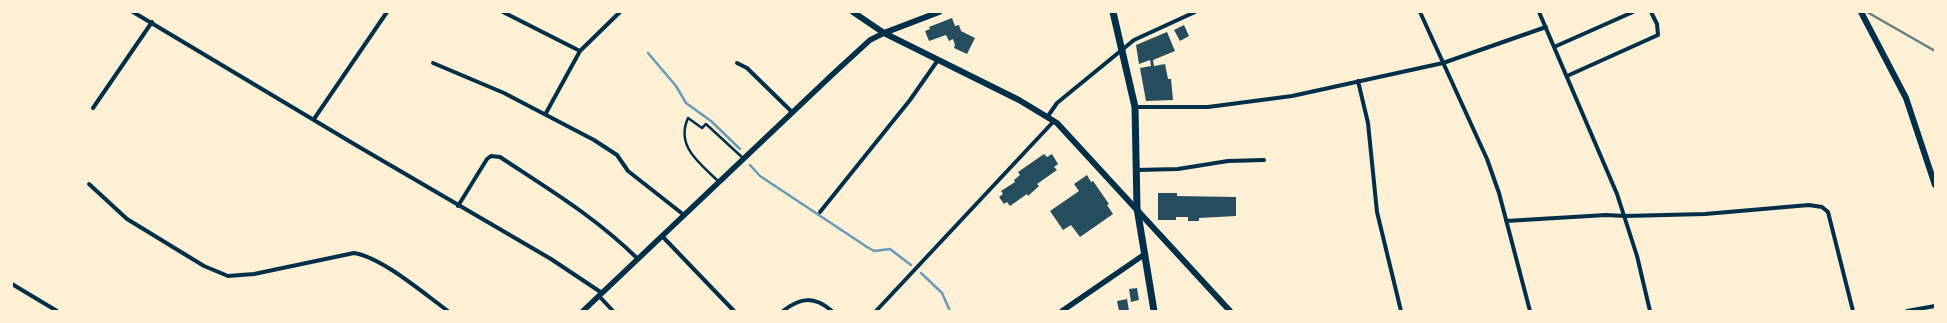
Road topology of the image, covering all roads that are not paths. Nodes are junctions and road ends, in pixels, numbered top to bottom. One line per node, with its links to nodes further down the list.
1 (133, 12): 14 (street)
2 (387, 12): 31 (street)
3 (503, 12): 19 (street)
4 (620, 12): 19 (street)
5 (853, 12): 16 (main road)
6 (939, 12): 16 (main road)
7 (1113, 12): 18 (main road)
8 (1195, 12): 18 (street)
9 (1420, 12): 23 (street)
10 (1539, 12): 15 (street)
11 (1633, 12): 17 (street)
12 (1651, 12): 24 (street)
13 (1861, 12): 36 (main road)
14 (152, 22): 27 (street); 31 (street)
15 (1546, 27): 17 (street); 23 (street)
16 (884, 33): 20 (main road); 28 (street)
17 (1554, 46): 24 (street)
18 (1122, 50): 26 (main road); 30 (street)
19 (580, 51): 29 (street)
20 (938, 60): 30 (main road); 42 (street)
21 (433, 63): 29 (street)
22 (737, 63): 28 (street)
23 (1443, 63): 25 (street); 45 (street)
24 (1567, 76): 44 (street)
25 (1358, 81): 26 (street); 63 (street)
26 (1135, 107): 35 (main road)
27 (94, 108)
28 (792, 112): 33 (street)
29 (546, 113): 43 (street)
30 (1048, 116): 32 (main road)
31 (314, 119): 40 (street)
32 (1054, 121): 41 (main road); 59 (street)
33 (745, 159): 37 (street); 37 (lane)
34 (1264, 160): 35 (street)
35 (1136, 170): 41 (main road)
36 (1934, 177): 39 (main road)
37 (719, 183): 43 (street)
38 (89, 184): 53 (street)
39 (1935, 185)
40 (458, 206): 48 (street); 50 (street)
41 (1137, 208): 47 (main road); 62 (main road)
42 (820, 212)
43 (684, 215): 46 (street)
44 (1625, 216): 45 (street); 65 (street); 66 (street)
45 (1506, 221): 64 (street)
46 (662, 236): 48 (street); 56 (street)
47 (1145, 254): 60 (street); 61 (main road)
48 (638, 259): 50 (street)
49 (12, 284): 52 (street)
50 (601, 294): 54 (street); 55 (street)
51 (1935, 306): 67 (street)
52 (57, 311)
53 (448, 311)
54 (584, 311)
55 (613, 311)
56 (734, 311)
57 (783, 311): 58 (street)
58 (832, 311)
59 (876, 311)
60 (1062, 311)
61 (1154, 311)
62 (1230, 311)
63 (1401, 311)
64 (1530, 311)
65 (1650, 311)
66 (1853, 311)
67 (1907, 311)

